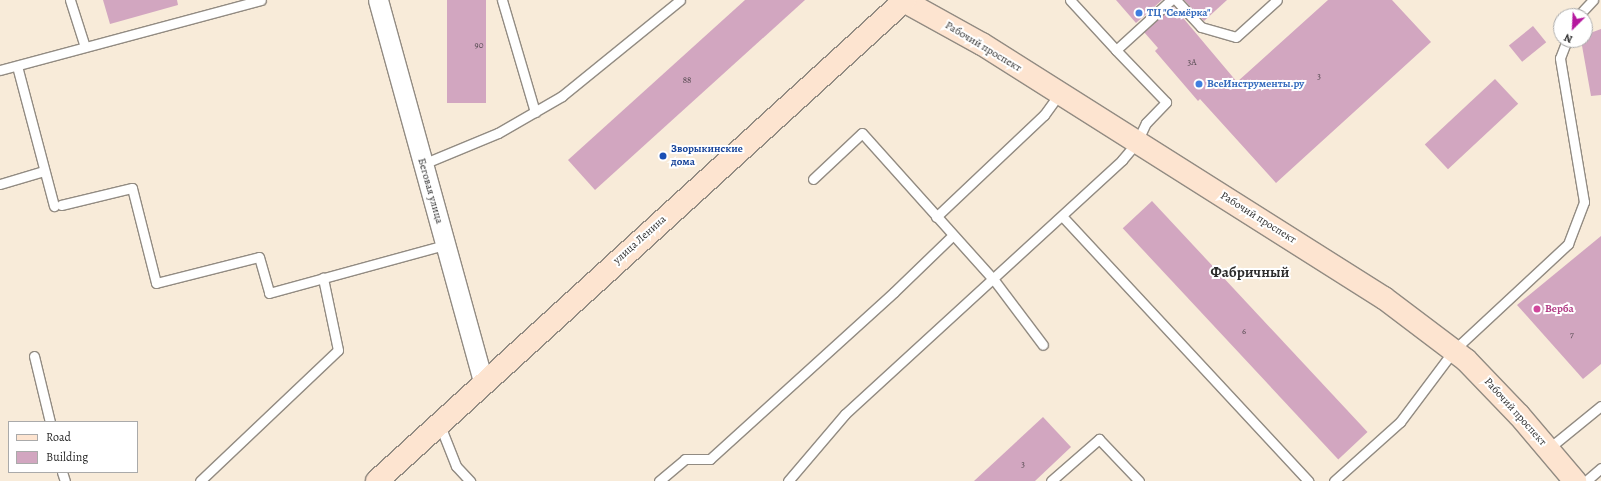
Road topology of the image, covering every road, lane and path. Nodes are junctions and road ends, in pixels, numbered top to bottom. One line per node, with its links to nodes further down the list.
1 (70, 0): 13 (lane)
2 (261, 0): 13 (lane)
3 (378, 0): 21 (street, Беговая улица)
4 (502, 0): 19 (lane)
5 (680, 0): 19 (lane)
6 (904, 0): 18 (street, Рабочий проспект); 34 (street, улица Ленина)
7 (1070, 0): 15 (lane)
8 (1171, 0): 15 (lane)
9 (1176, 0): 10 (lane)
10 (1277, 0)
11 (1593, 0): 12 (lane)
12 (1586, 8)
13 (85, 47): 16 (lane)
14 (1564, 48): 32 (lane)
15 (1116, 50): 20 (lane)
16 (17, 66): 17 (lane); 22 (lane)
17 (0, 70)
18 (1059, 94): 20 (street, Рабочий проспект); 26 (lane)
19 (535, 112): 21 (lane)
20 (1137, 142): 25 (lane); 32 (street, Рабочий проспект)
21 (423, 164): 28 (street, Беговая улица)
22 (44, 171): 24 (lane); 29 (lane)
23 (813, 179): 26 (lane)
24 (0, 184)
25 (1062, 216): 30 (lane); 47 (lane)
26 (936, 217): 27 (lane)
27 (952, 236): 30 (lane); 43 (lane)
28 (445, 245): 29 (lane); 34 (street, Беговая улица)
29 (323, 278): 40 (lane)
30 (994, 280): 31 (lane); 44 (lane)
31 (1043, 345)
32 (1454, 350): 38 (street, Рабочий проспект); 48 (lane)
33 (34, 356): 36 (lane)
34 (483, 382): 37 (street, улица Ленина)
35 (1601, 406): 38 (lane)
36 (50, 421)
37 (439, 423): 41 (street, улица Ленина); 42 (lane)
38 (1548, 449): 49 (street, Рабочий проспект)
39 (1601, 468): 50 (lane)
40 (200, 481)
41 (377, 481)
42 (470, 481)
43 (659, 481)
44 (788, 481)
45 (1051, 481): 46 (lane)
46 (1139, 481)
47 (1308, 481)
48 (1334, 481)
49 (1575, 481)
50 (1586, 481)

